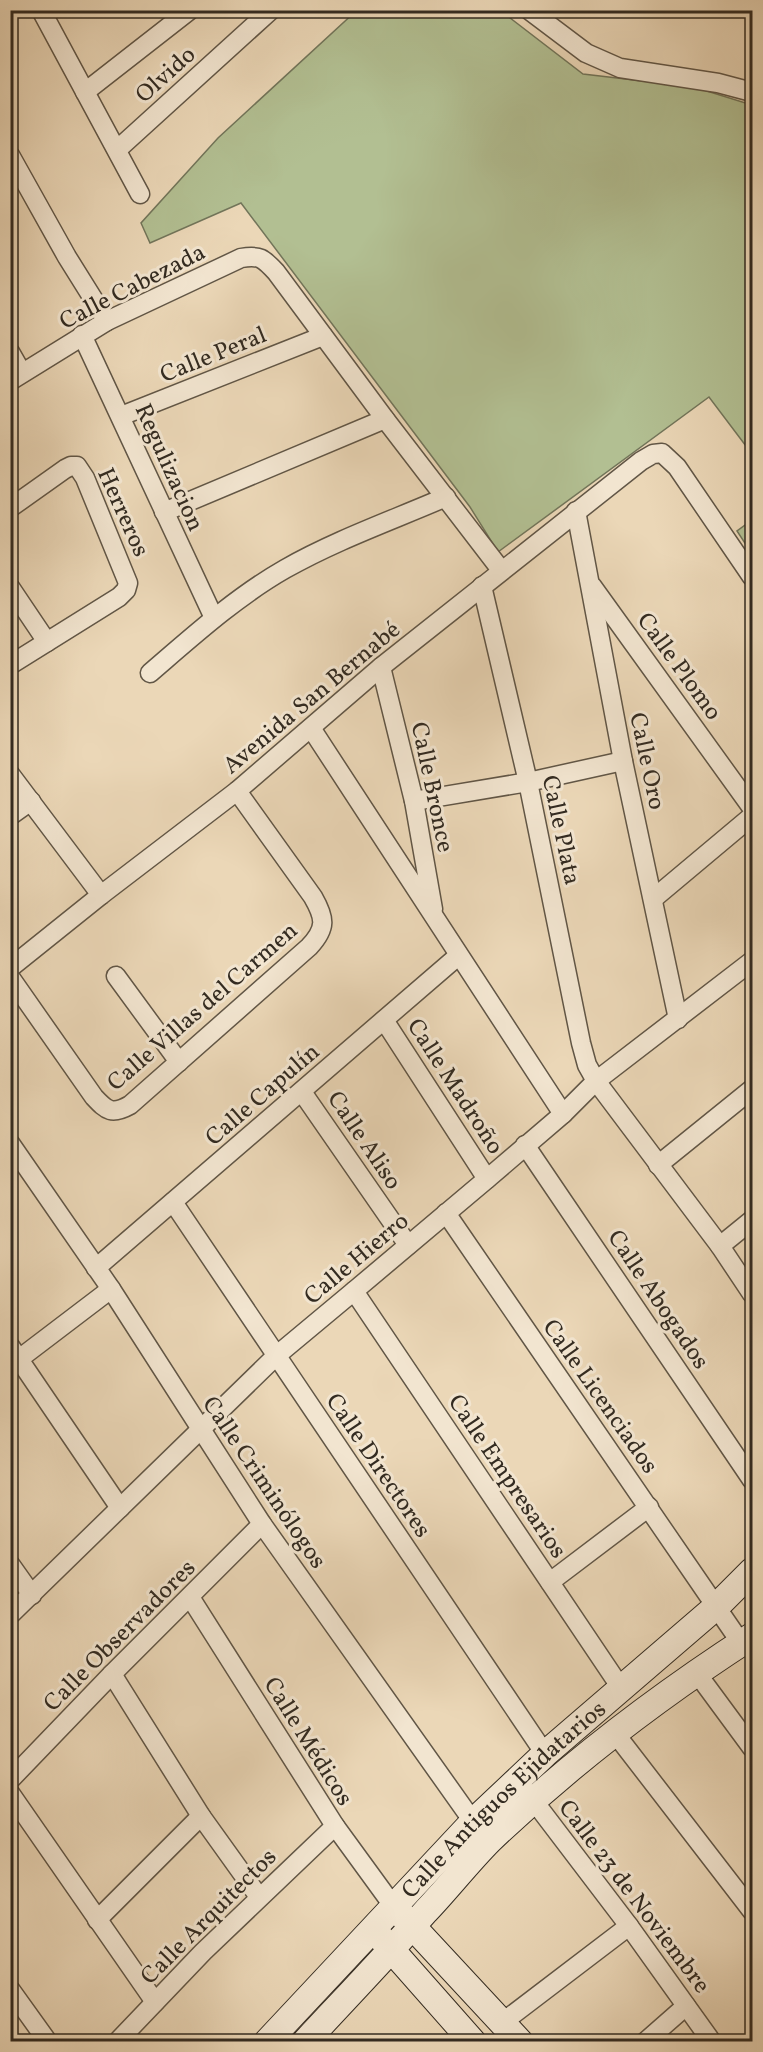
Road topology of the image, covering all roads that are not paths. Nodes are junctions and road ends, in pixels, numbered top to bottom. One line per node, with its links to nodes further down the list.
1 (41, 10): 5 (street)
2 (190, 10): 5 (street)
3 (271, 10): 7 (street, Olvido)
4 (530, 10): 6 (street)
5 (85, 92): 7 (street)
6 (753, 92)
7 (118, 149): 9 (street)
8 (10, 154): 10 (street)
9 (140, 194)
10 (107, 321): 11 (street, Calle Cabezada); 12 (street, Calle Cabezada)
11 (82, 335): 14 (street, Calle Cabezada); 15 (street, Regulizacion)
12 (323, 336): 15 (street, Calle Peral); 16 (street)
13 (10, 352): 14 (street)
14 (16, 377)
15 (121, 416): 19 (street, Regulizacion)
16 (385, 419): 17 (street); 19 (street)
17 (446, 498): 21 (street); 26 (street)
18 (10, 508): 27 (street, Herreros)
19 (164, 512): 26 (street, Regulizacion)
20 (576, 512): 21 (street, Avenida San Bernabé); 22 (street, Avenida San Bernabé); 23 (street, Calle Oro)
21 (501, 570): 24 (street, Avenida San Bernabé)
22 (753, 578)
23 (589, 580): 32 (street, Calle Oro); 38 (street, Calle Plomo)
24 (482, 586): 29 (street, Avenida San Bernabé); 34 (street, Calle Plata)
25 (10, 587): 27 (street)
26 (214, 618): 30 (street)
27 (47, 642): 28 (street, Herreros)
28 (10, 665)
29 (381, 667): 31 (street, Avenida San Bernabé); 37 (street, Calle Bronce)
30 (150, 672)
31 (311, 728): 35 (street, Avenida San Bernabé); 43 (street, Calle Bronce)
32 (623, 761): 34 (street); 42 (street, Calle Oro)
33 (10, 774): 36 (street)
34 (528, 782): 37 (street); 52 (street, Calle Plata)
35 (237, 790): 41 (street, Avenida San Bernabé); 51 (street, Calle Villas del Carmen)
36 (31, 801): 39 (street); 41 (street)
37 (414, 801): 43 (street, Calle Bronce)
38 (753, 808)
39 (10, 816)
40 (753, 816): 42 (street)
41 (101, 895): 46 (street, Avenida San Bernabé)
42 (653, 898): 49 (street, Calle Oro)
43 (434, 917): 44 (street, Calle Bronce)
44 (458, 956): 50 (street, Calle Capulín); 55 (street, Calle Bronce)
45 (753, 961): 49 (street, Calle Hierro)
46 (10, 968)
47 (116, 976): 51 (street)
48 (10, 977): 51 (street, Calle Villas del Carmen)
49 (678, 1019): 52 (street, Calle Hierro)
50 (384, 1020): 54 (street, Calle Capulín); 59 (street, Calle Madroño)
51 (179, 1062)
52 (596, 1081): 55 (street, Calle Hierro); 58 (street, Calle Plata)
53 (753, 1089): 58 (street)
54 (302, 1092): 60 (street, Calle Capulín); 63 (street, Calle Aliso)
55 (563, 1114): 57 (street, Calle Hierro)
56 (10, 1143): 65 (street, Calle Criminólogos)
57 (525, 1145): 59 (street, Calle Hierro); 72 (street, Calle Abogados)
58 (658, 1165): 64 (street, Calle Plata)
59 (487, 1179): 61 (street, Calle Hierro)
60 (173, 1202): 65 (street, Calle Capulín); 70 (street, Calle Directores)
61 (446, 1213): 63 (street, Calle Hierro); 73 (street, Calle Licenciados)
62 (753, 1220): 64 (street)
63 (408, 1245): 67 (street, Calle Hierro)
64 (720, 1246): 68 (street, Calle Plata)
65 (96, 1268): 66 (street, Calle Criminólogos)
66 (111, 1289): 69 (street); 71 (street, Calle Criminólogos)
67 (354, 1292): 70 (street, Calle Hierro); 78 (street, Calle Empresarios)
68 (753, 1293)
69 (15, 1353): 74 (street)
70 (276, 1356): 71 (street, Calle Hierro); 89 (street, Calle Directores)
71 (201, 1429): 74 (street, Calle Hierro); 75 (street, Calle Criminólogos)
72 (753, 1479)
73 (649, 1507): 78 (street); 81 (street, Calle Licenciados)
74 (120, 1508): 79 (street, Calle Hierro)
75 (262, 1524): 80 (street, Calle Observadores); 95 (street, Calle Criminólogos)
76 (10, 1564): 79 (street)
77 (753, 1571): 81 (street, Calle Antiguos Ejidatarios)
78 (550, 1582): 86 (street, Calle Empresarios)
79 (32, 1595): 82 (street, Calle Hierro)
80 (190, 1597): 85 (street, Calle Observadores); 96 (street, Calle Médicos)
81 (717, 1606): 83 (street, Calle Licenciados); 86 (street, Calle Antiguos Ejidatarios)
82 (10, 1615)
83 (747, 1639): 84 (street, Calle Antiguos Ejidatarios)
84 (696, 1672): 87 (street, Calle Antiguos Ejidatarios); 88 (street)
85 (112, 1674): 90 (street, Calle Observadores); 94 (street)
86 (621, 1688): 89 (street, Calle Antiguos Ejidatarios)
87 (614, 1732): 93 (street, Calle Antiguos Ejidatarios); 100 (street)
88 (753, 1748)
89 (545, 1754): 91 (street, Calle Antiguos Ejidatarios)
90 (10, 1780)
91 (518, 1781): 93 (street, Calle 23 de Noviembre); 95 (street, Calle Antiguos Ejidatarios)
92 (10, 1793): 101 (street)
93 (534, 1800): 97 (street, Calle Antiguos Ejidatarios); 103 (street, Calle 23 de Noviembre)
94 (201, 1816): 98 (street); 101 (street)
95 (473, 1822): 97 (street, Calle Criminólogos); 99 (street, Calle Antiguos Ejidatarios)
96 (335, 1826): 98 (street, Calle Arquitectos); 99 (street, Calle Médicos)
97 (488, 1842): 102 (street, Calle Antiguos Ejidatarios)
98 (259, 1897): 107 (street, Calle Arquitectos)
99 (394, 1907): 102 (street); 104 (street, Calle Antiguos Ejidatarios)
100 (753, 1911)
101 (97, 1920): 107 (street)
102 (413, 1926): 105 (street, Calle Antiguos Ejidatarios); 109 (street)
103 (629, 1926): 108 (street, Calle 23 de Noviembre); 109 (street)
104 (373, 1930): 105 (street); 112 (street, Calle Antiguos Ejidatarios)
105 (392, 1950): 113 (street, Calle Antiguos Ejidatarios); 114 (street)
106 (10, 1989): 110 (street)
107 (155, 2002): 111 (street, Calle Arquitectos)
108 (686, 2006): 116 (street); 117 (street, Calle 23 de Noviembre)
109 (503, 2022): 115 (street)
110 (48, 2042)
111 (117, 2042)
112 (267, 2042)
113 (305, 2042)
114 (473, 2042)
115 (520, 2042)
116 (645, 2042)
117 (712, 2042)

